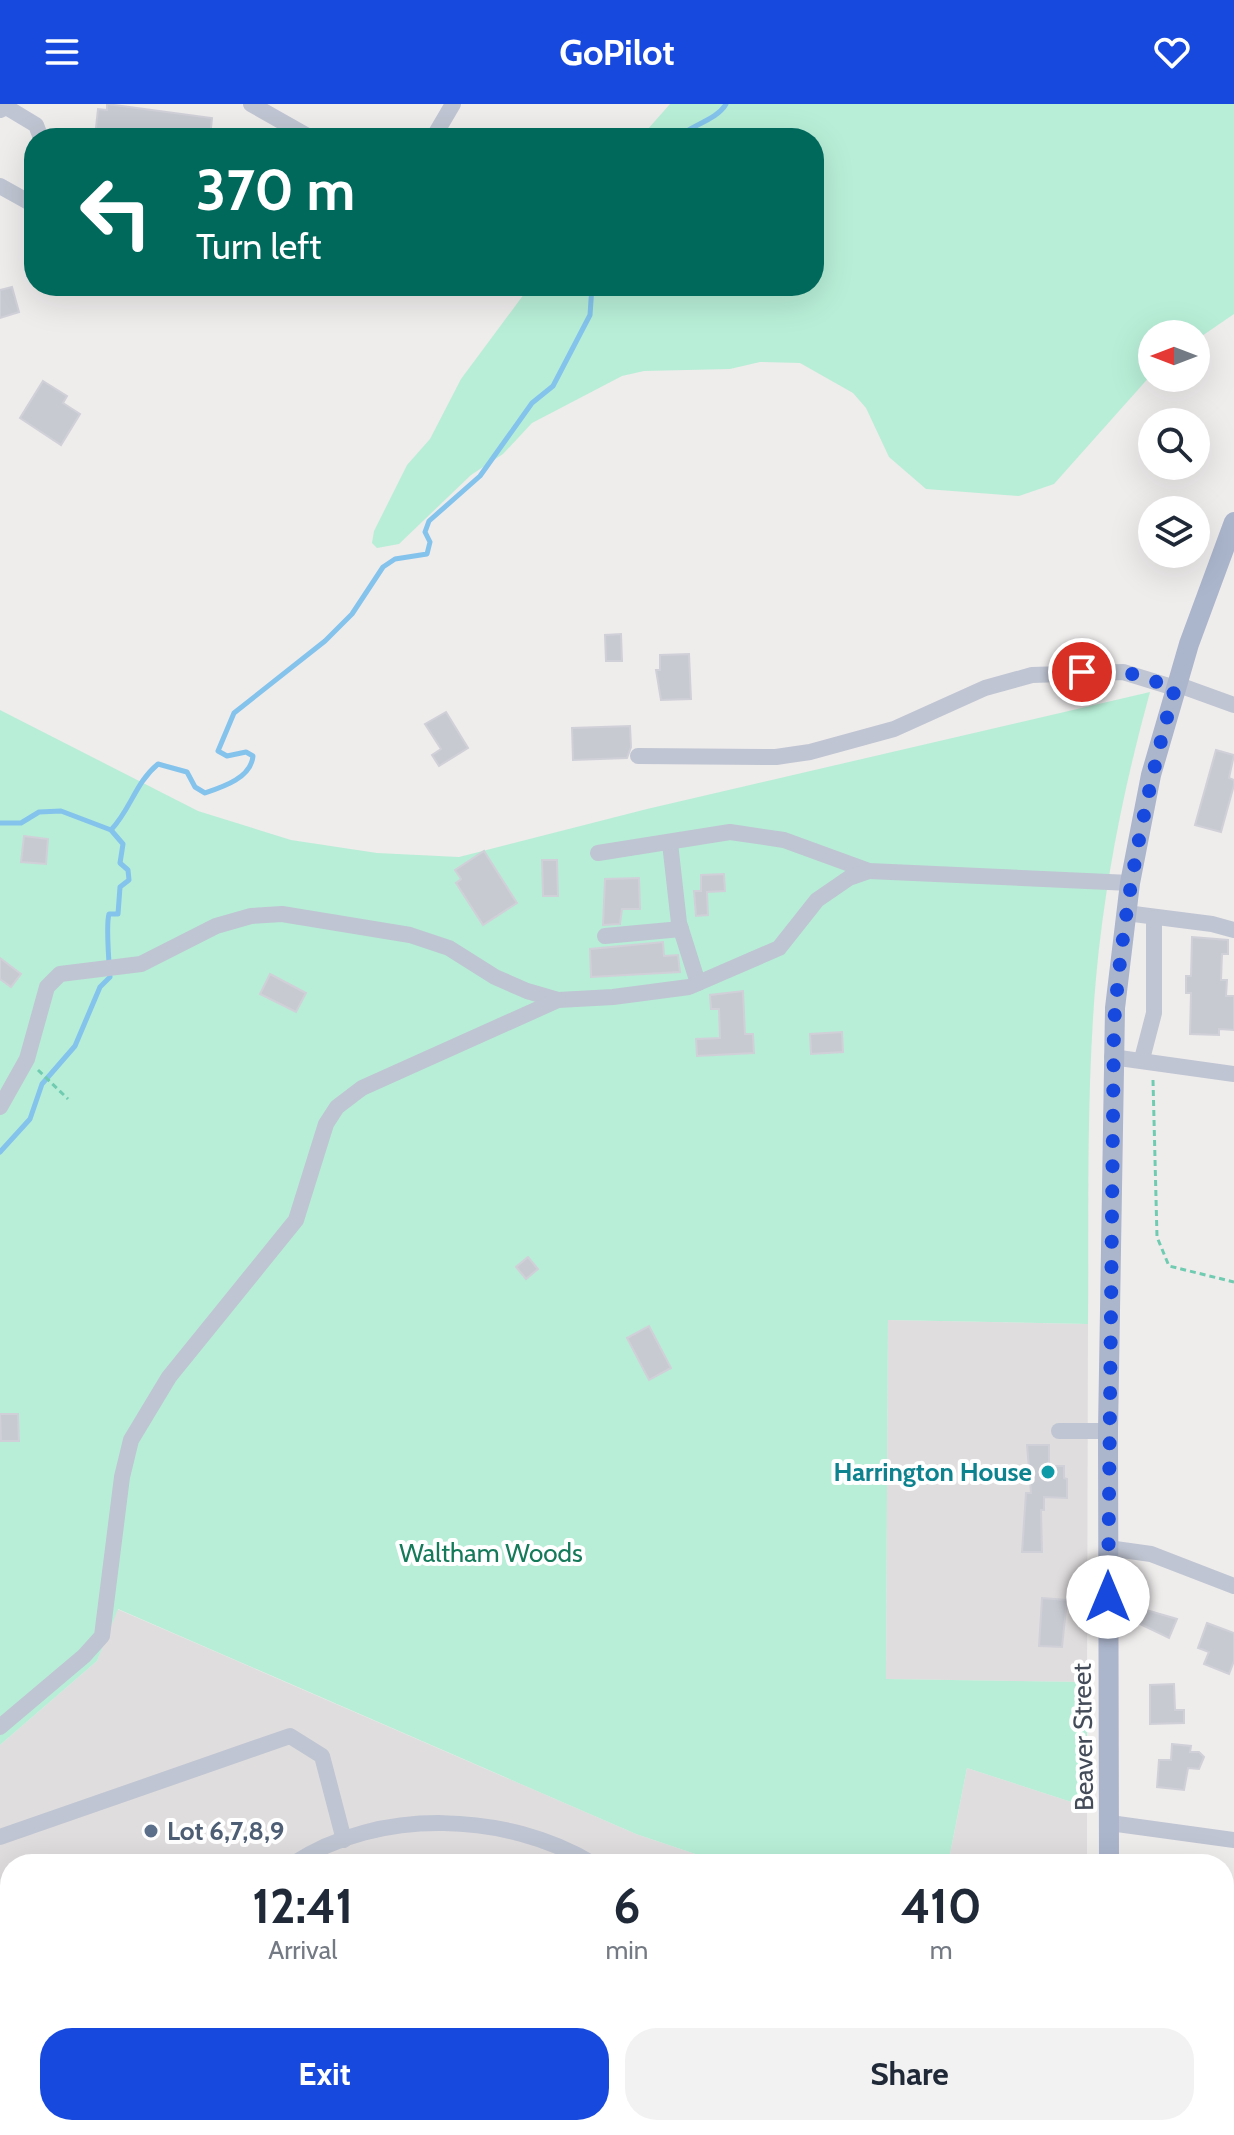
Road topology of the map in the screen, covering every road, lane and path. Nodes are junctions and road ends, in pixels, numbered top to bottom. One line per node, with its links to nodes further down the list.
1 (251, 104): 5 (street)
2 (453, 104): 6 (street)
3 (0, 110): 4 (street)
4 (37, 128)
5 (293, 128)
6 (439, 128)
7 (0, 186): 8 (street)
8 (24, 199)
9 (1234, 522): 10 (main road, Beaver Street)
10 (1175, 686): 11 (street); 12 (street); 16 (main road, Beaver Street)
11 (1234, 705)
12 (638, 756)
13 (670, 843): 14 (street); 15 (street); 19 (street)
14 (598, 853)
15 (869, 871): 16 (street); 22 (street)
16 (1130, 883): 17 (main road, Beaver Street)
17 (1126, 913): 18 (street); 24 (main road, Beaver Street)
18 (1154, 918): 20 (street); 25 (street)
19 (681, 929): 21 (street); 22 (street)
20 (1234, 930)
21 (605, 936)
22 (698, 983): 23 (street)
23 (558, 1000): 29 (street); 35 (street)
24 (1112, 1057): 25 (street); 32 (main road, Beaver Street)
25 (1147, 1060): 27 (street); 30 (path)
26 (40, 1073): 28 (path)
27 (1234, 1074)
28 (68, 1099)
29 (0, 1107)
30 (1234, 1282)
31 (1059, 1431): 32 (street)
32 (1108, 1431): 33 (main road, Beaver Street)
33 (1108, 1548): 34 (street); 36 (main road, Beaver Street)
34 (1234, 1586)
35 (0, 1727)
36 (1110, 1823): 39 (street); 42 (main road, Beaver Street)
37 (0, 1837): 38 (street)
38 (344, 1840): 40 (street); 41 (street)
39 (1234, 1840)
40 (317, 1854)
41 (576, 1854)
42 (1109, 1854)

